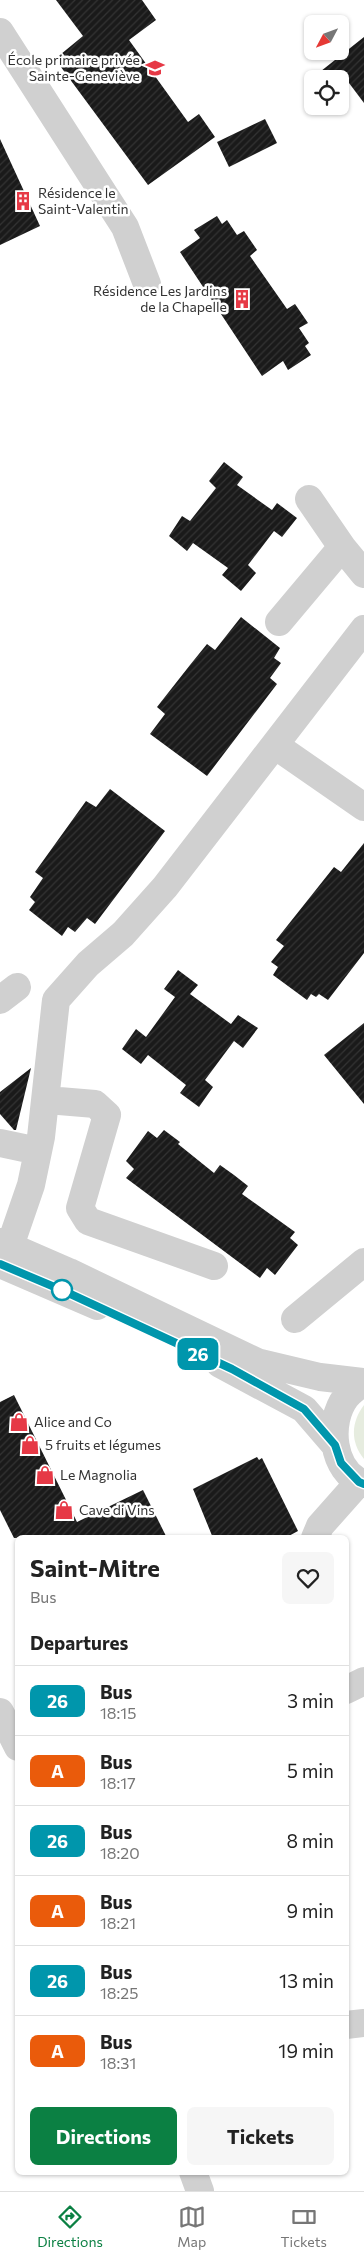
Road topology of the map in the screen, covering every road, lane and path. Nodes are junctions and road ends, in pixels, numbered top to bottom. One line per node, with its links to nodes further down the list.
1 (0, 32): 2 (street)
2 (147, 284)
3 (309, 499): 4 (street)
4 (342, 546): 5 (street); 6 (street)
5 (364, 574)
6 (279, 622)
7 (364, 629): 8 (street)
8 (276, 746): 9 (street); 10 (street)
9 (364, 806)
10 (47, 1100): 12 (street); 15 (street)
11 (0, 1143): 12 (street)
12 (38, 1151): 13 (street)
13 (3, 1250): 17 (street); 18 (street)
14 (364, 1262): 16 (street)
15 (214, 1266)
16 (295, 1319)
17 (364, 1382): 18 (street)
18 (335, 1445): 19 (street)
19 (361, 1483): 20 (street)
20 (317, 1532)
21 (364, 1681): 22 (street)
22 (349, 1688)
23 (0, 1712): 24 (street)
24 (15, 1741)
25 (364, 2023): 26 (street)
26 (349, 2025)
27 (194, 2175): 28 (street)
28 (200, 2191)

